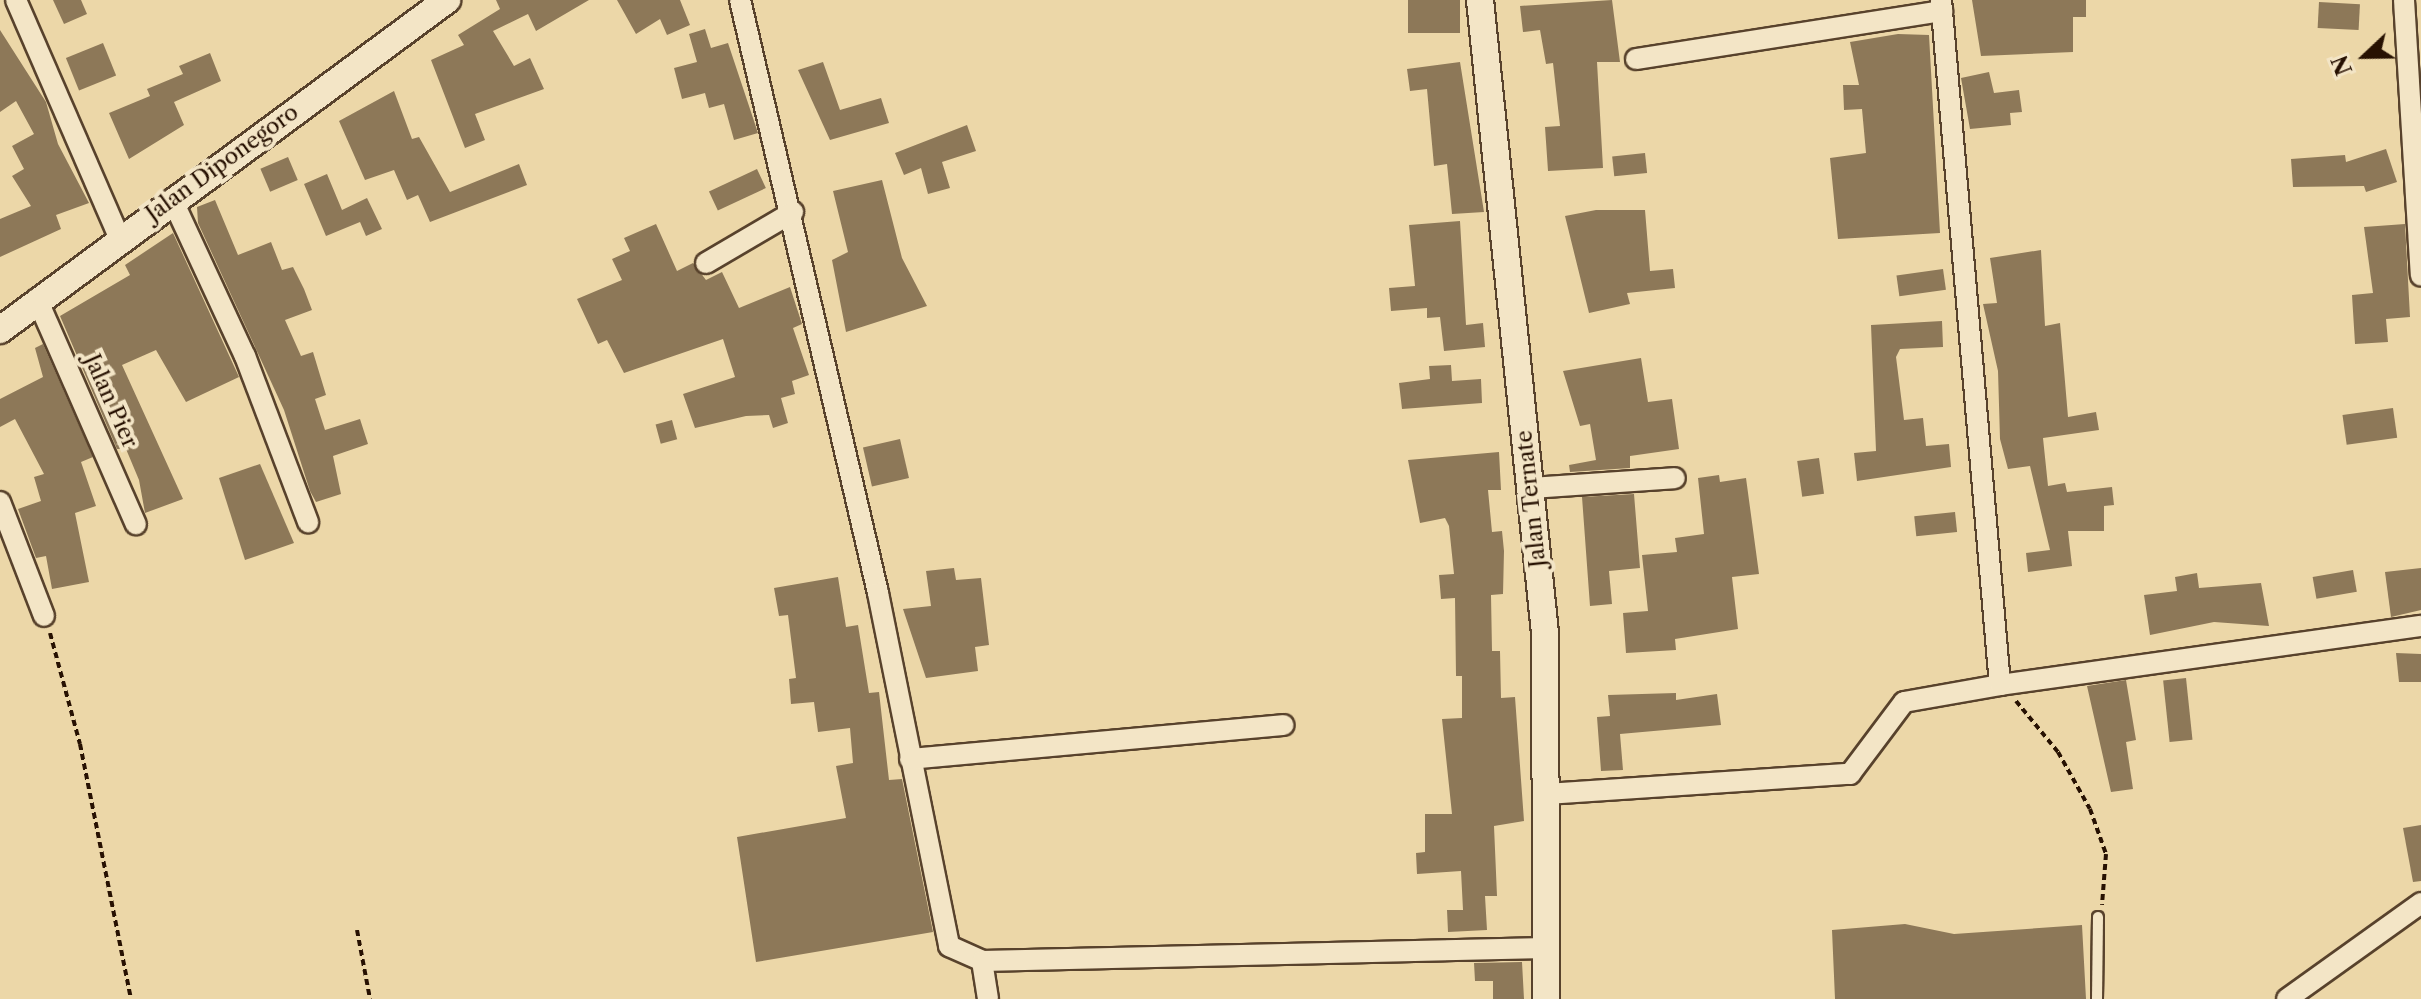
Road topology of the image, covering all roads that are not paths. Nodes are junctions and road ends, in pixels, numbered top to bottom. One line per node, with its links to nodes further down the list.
1 (16, 0): 10 (street)
2 (447, 0): 8 (street, Jalan Diponegoro)
3 (740, 0): 9 (street)
4 (1480, 0): 16 (street, Jalan Ternate)
5 (2404, 0): 12 (street)
6 (1942, 5): 7 (street); 22 (street)
7 (1636, 59)
8 (172, 199): 10 (street, Jalan Diponegoro); 18 (street)
9 (793, 212): 11 (street); 24 (street)
10 (120, 239): 13 (street, Jalan Diponegoro)
11 (706, 263)
12 (2421, 275)
13 (37, 299): 14 (street, Jalan Diponegoro); 19 (street, Jalan Pier)
14 (0, 330)
15 (1675, 478): 16 (street)
16 (1530, 488): 25 (street, Jalan Ternate)
17 (0, 502): 20 (street)
18 (308, 522)
19 (136, 524)
20 (44, 616)
21 (2421, 626): 22 (street)
22 (2000, 685): 25 (street)
23 (1283, 725): 24 (street)
24 (910, 759): 29 (street)
25 (1545, 794): 28 (street, Jalan Ternate)
26 (2421, 903): 33 (street)
27 (2098, 917): 32 (lane)
28 (1546, 948): 29 (street); 31 (street, Jalan Ternate)
29 (982, 961): 30 (street)
30 (988, 999)
31 (1546, 999)
32 (2097, 999)
33 (2287, 999)

